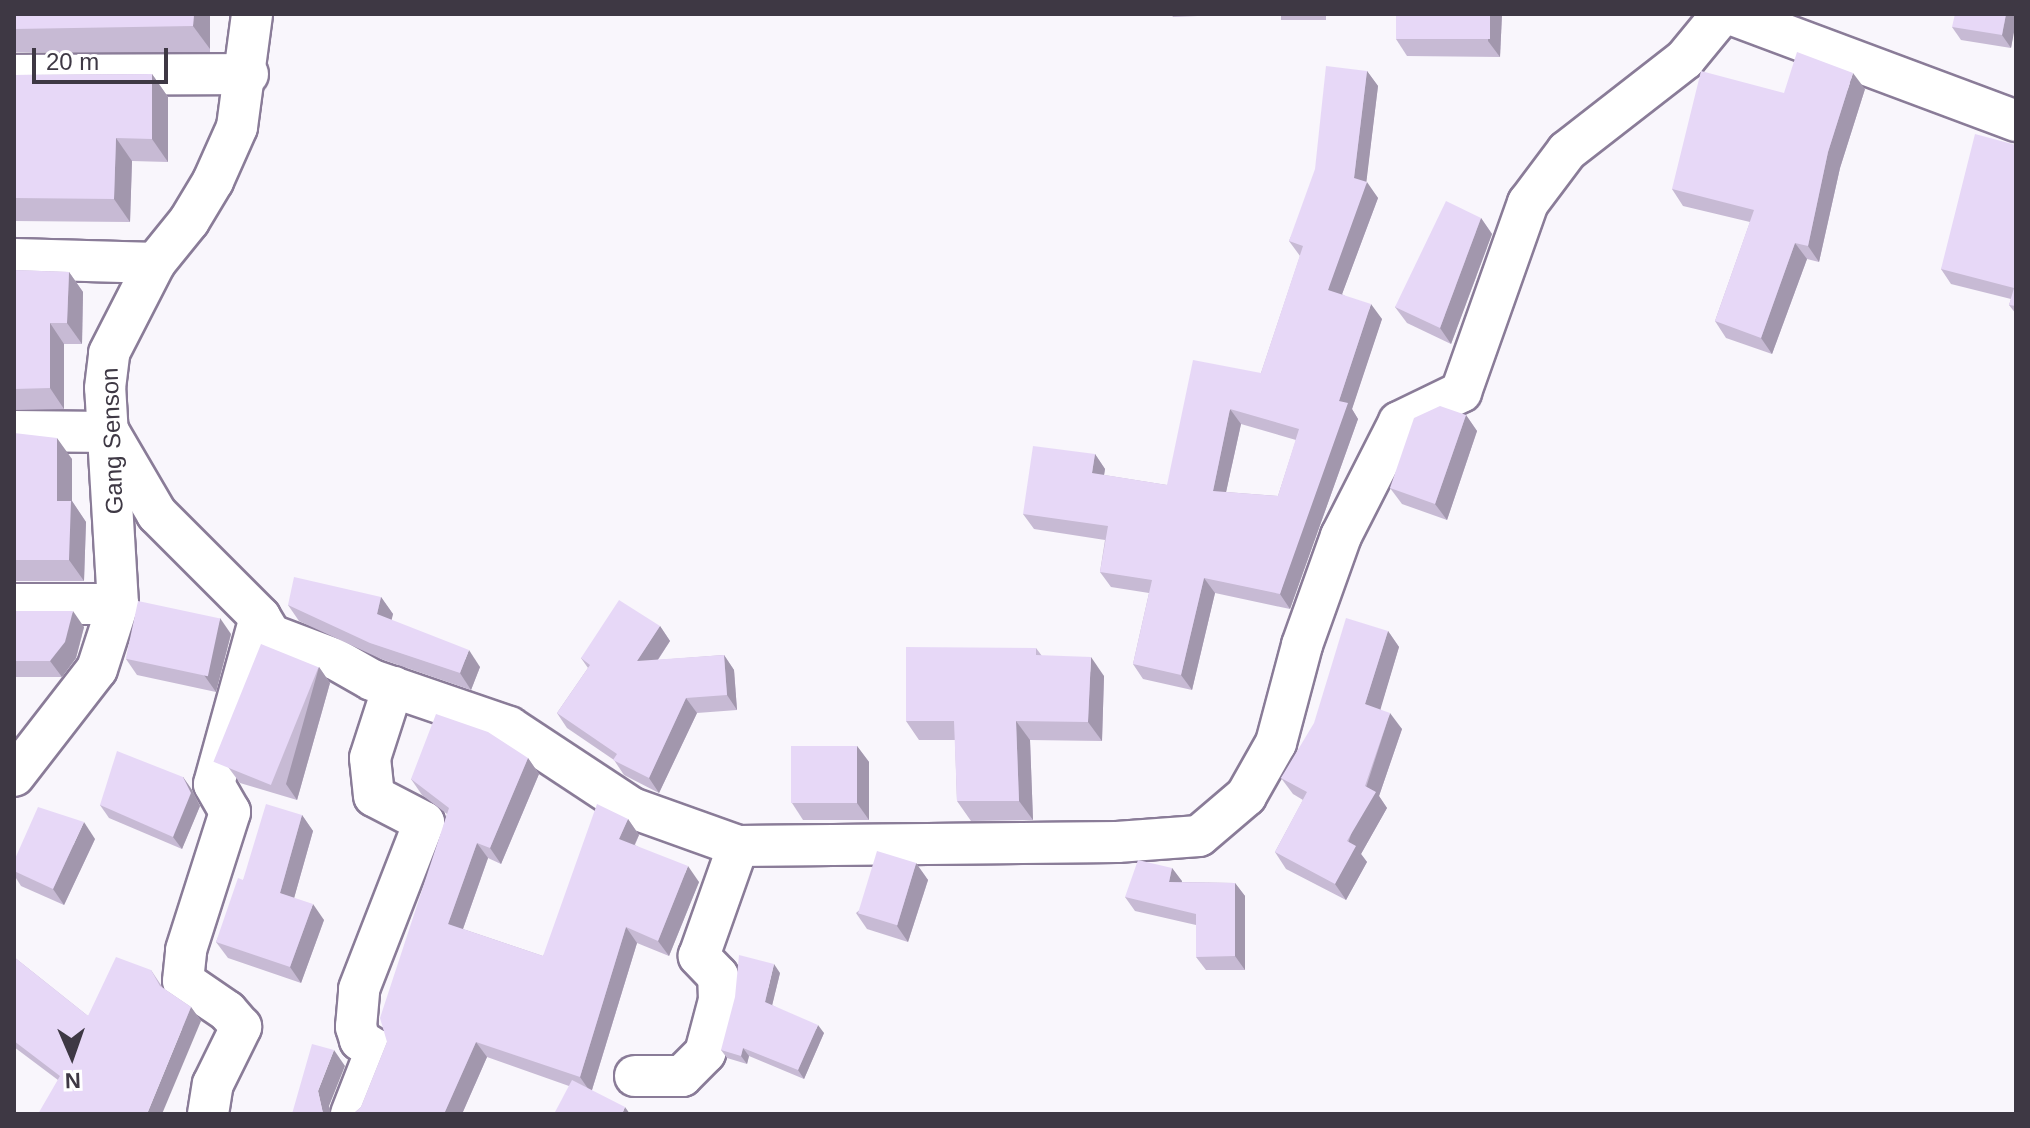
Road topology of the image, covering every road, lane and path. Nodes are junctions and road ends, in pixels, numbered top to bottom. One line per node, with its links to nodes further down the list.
1 (252, 14): 4 (street, Gang Senson)
2 (1722, 14): 16 (street)
3 (1730, 14): 6 (street)
4 (248, 74): 5 (street); 8 (street, Gang Senson)
5 (14, 75)
6 (2016, 121)
7 (14, 259): 8 (street)
8 (155, 263): 10 (street, Gang Senson)
9 (14, 431): 10 (street)
10 (109, 432): 12 (street, Gang Senson); 13 (street)
11 (14, 604): 12 (street)
12 (118, 604): 15 (street, Gang Senson)
13 (260, 617): 14 (street); 18 (street)
14 (393, 687): 16 (street); 19 (street)
15 (16, 766)
16 (738, 846): 17 (street)
17 (635, 1076)
18 (208, 1114)
19 (351, 1114)

